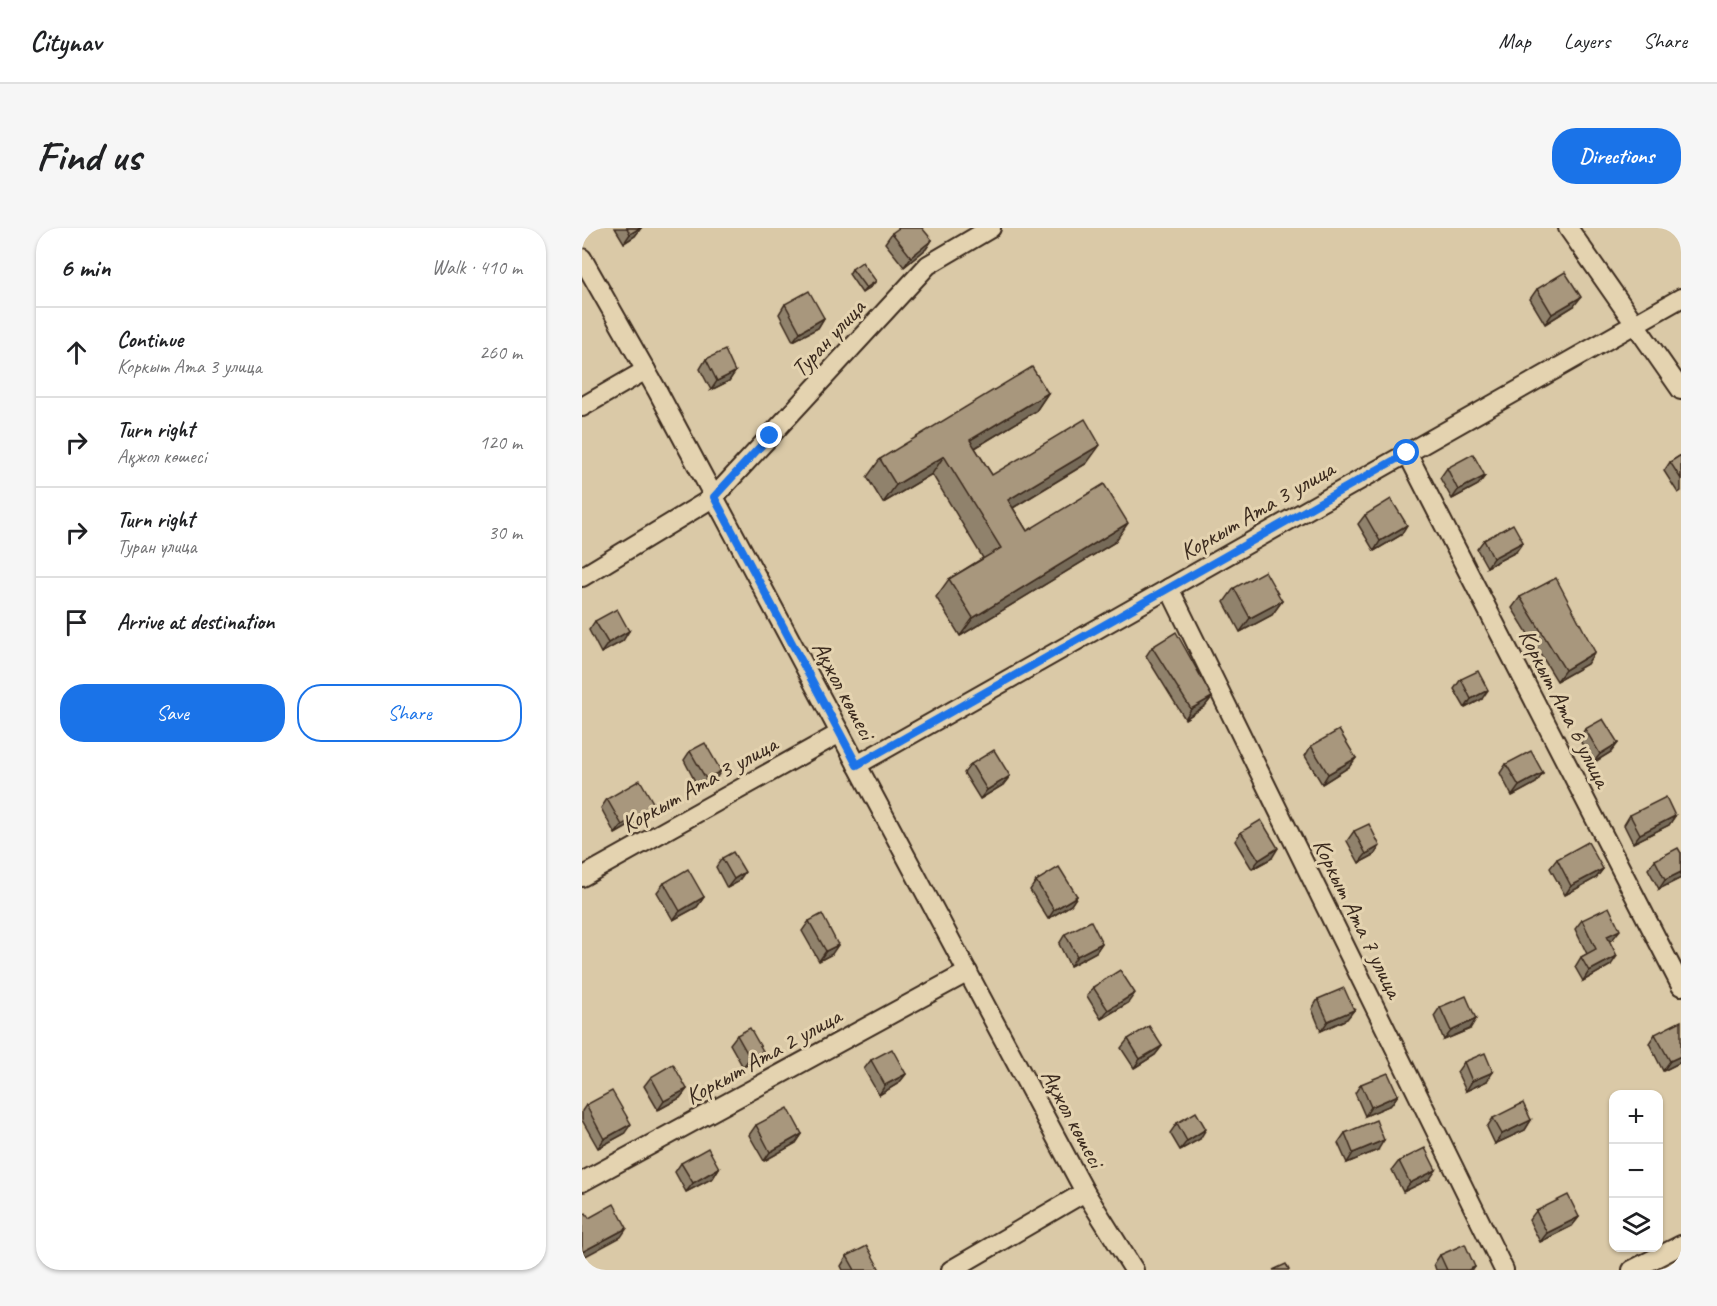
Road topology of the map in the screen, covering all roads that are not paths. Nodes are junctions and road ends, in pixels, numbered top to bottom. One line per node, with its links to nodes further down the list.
1 (991, 228): 10 (street, Туран улица)
2 (1568, 228): 5 (street)
3 (582, 258): 6 (street, Ақжол көшесі)
4 (1681, 298): 5 (street, Коркыт Ата 3 улица)
5 (1635, 323): 7 (street); 9 (street, Коркыт Ата 3 улица)
6 (645, 370): 8 (street); 10 (street, Ақжол көшесі)
7 (1681, 390)
8 (582, 407)
9 (1407, 453): 12 (street, Коркыт Ата 3 улица); 17 (street, Коркыт Ата 6 улица)
10 (714, 497): 11 (street, Туран улица); 13 (street, Ақжол көшесі)
11 (582, 577)
12 (1169, 588): 14 (street, Коркыт Ата 3 улица); 23 (street, Коркыт Ата 7 улица)
13 (840, 734): 14 (street, Ақжол көшесі); 15 (street, Коркыт Ата 3 улица)
14 (857, 765): 16 (street, Ақжол көшесі)
15 (582, 877)
16 (968, 972): 18 (street, Коркыт Ата 2 улица); 19 (street, Ақжол көшесі)
17 (1681, 986)
18 (582, 1182)
19 (1085, 1192): 21 (street); 22 (street, Ақжол көшесі)
20 (1681, 1245): 24 (street)
21 (951, 1270)
22 (1134, 1270)
23 (1504, 1270)
24 (1632, 1270)

